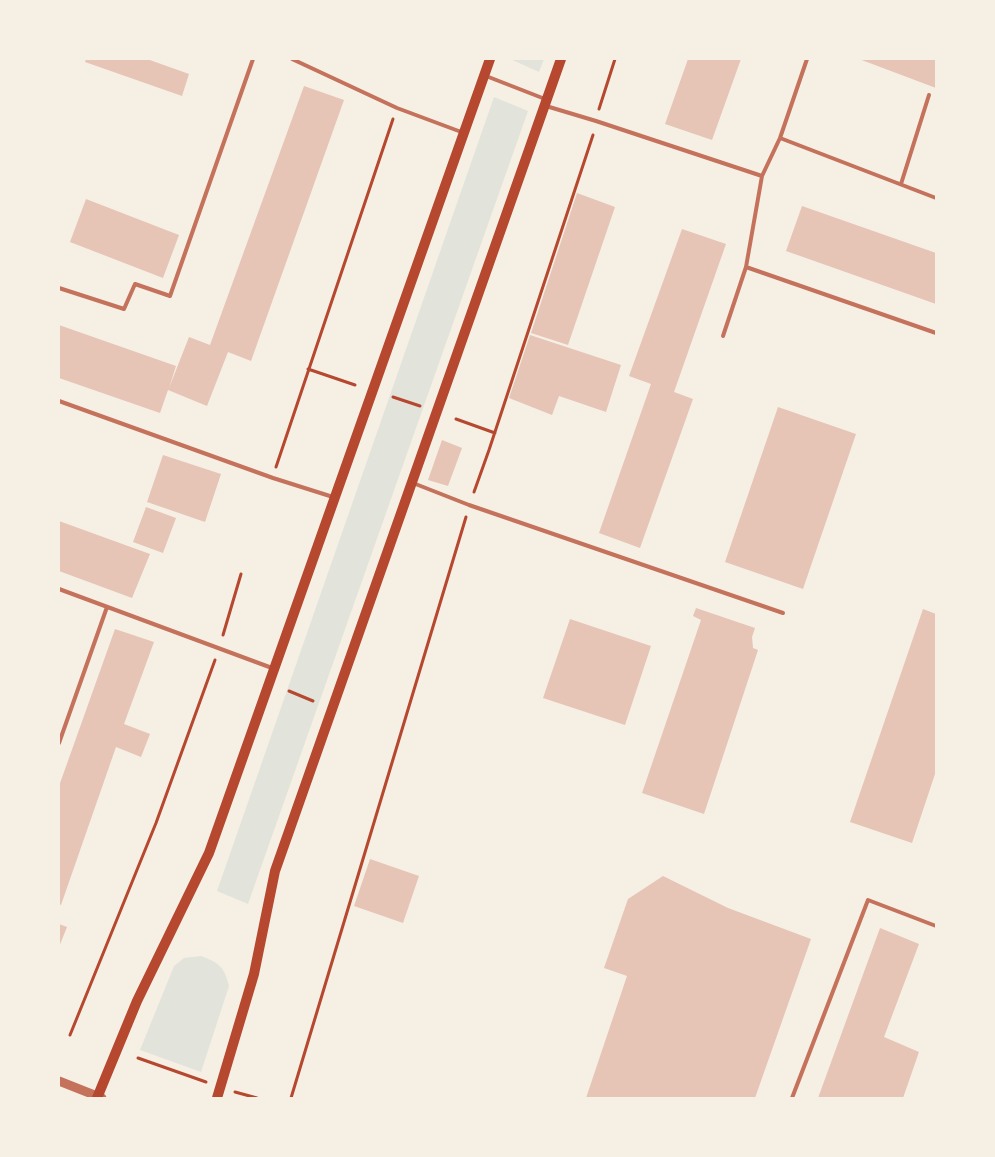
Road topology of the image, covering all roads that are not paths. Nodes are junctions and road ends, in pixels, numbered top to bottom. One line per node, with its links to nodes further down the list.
1 (253, 59): 15 (lane)
2 (292, 59): 9 (lane)
3 (490, 59): 6 (main road)
4 (561, 59): 8 (main road)
5 (807, 59): 10 (lane)
6 (484, 75): 8 (lane); 9 (main road)
7 (929, 95): 12 (lane)
8 (545, 103): 11 (lane); 19 (main road)
9 (464, 132): 20 (main road)
10 (780, 138): 11 (lane); 12 (lane)
11 (762, 176): 14 (lane)
12 (900, 184): 13 (lane)
13 (936, 198)
14 (746, 267): 16 (lane); 17 (lane)
15 (59, 288)
16 (936, 333)
17 (723, 336)
18 (59, 401): 20 (lane)
19 (410, 483): 23 (lane); 29 (main road)
20 (335, 498): 24 (main road)
21 (59, 589): 22 (lane)
22 (107, 607): 24 (lane); 25 (lane)
23 (783, 614)
24 (274, 668): 28 (main road)
25 (59, 743)
26 (936, 926): 30 (lane)
27 (59, 1081): 28 (street)
28 (99, 1098)
29 (217, 1098)
30 (792, 1098)

